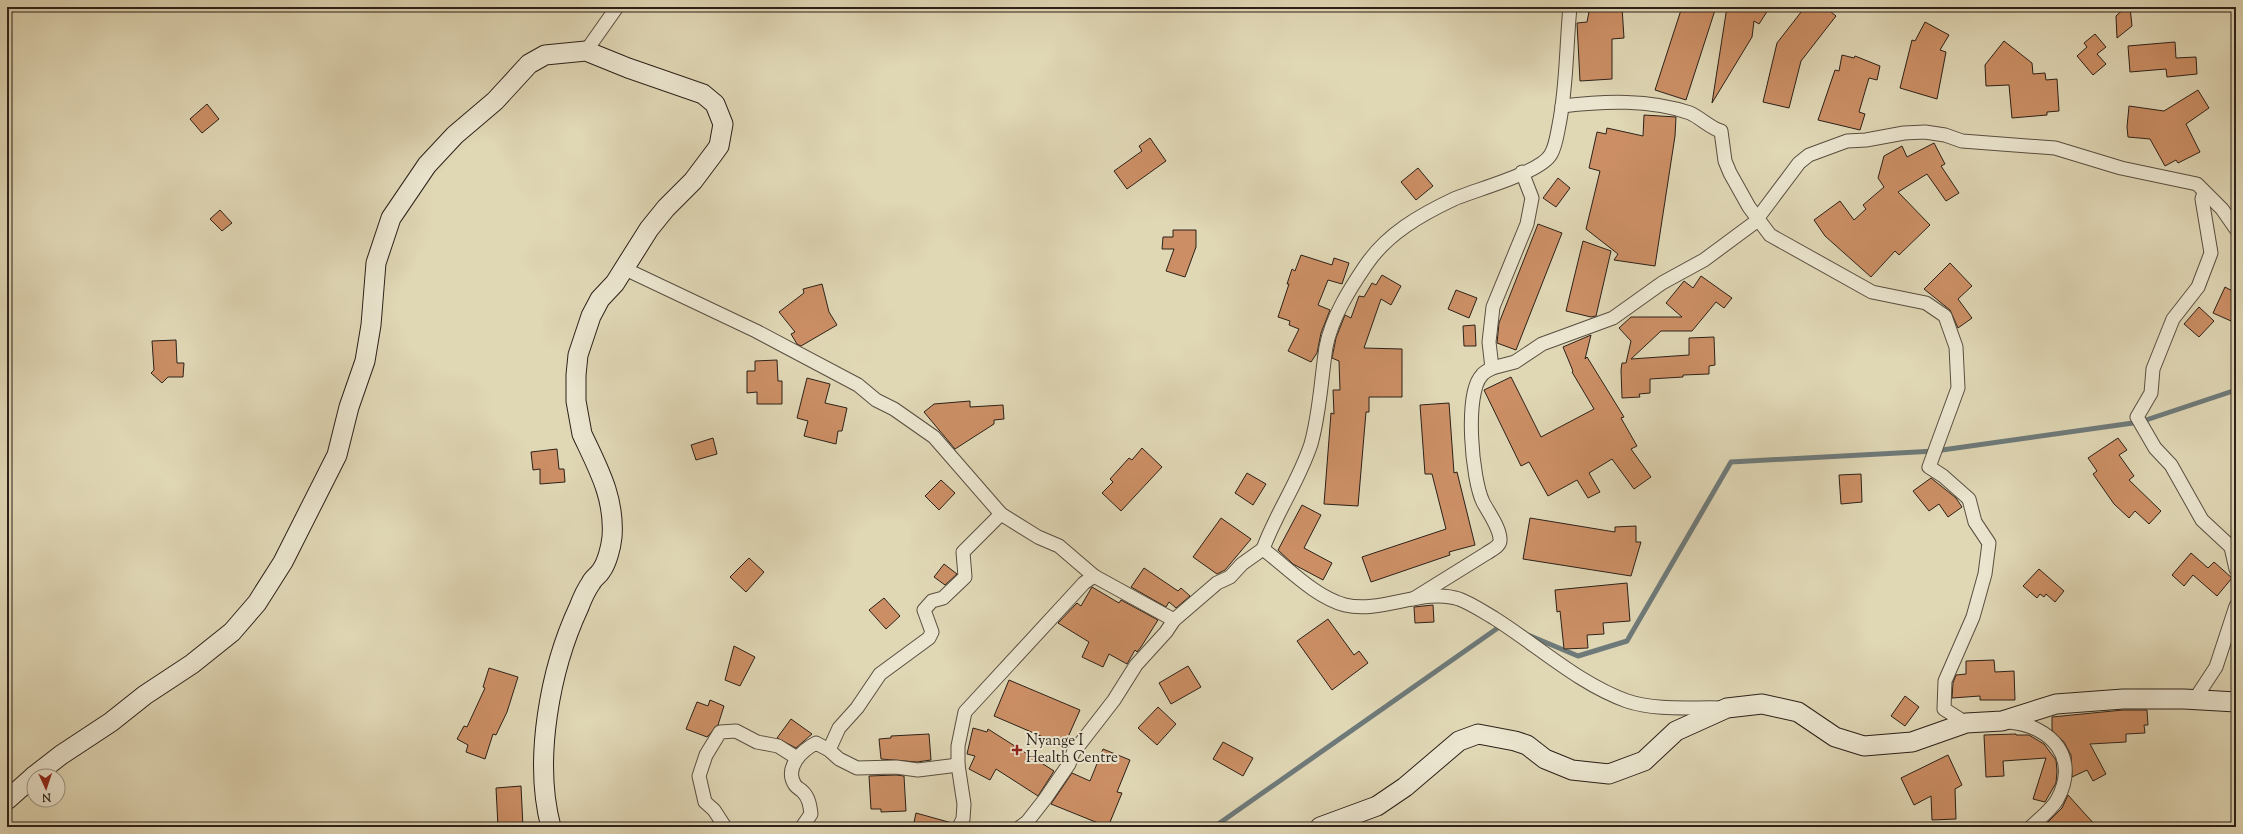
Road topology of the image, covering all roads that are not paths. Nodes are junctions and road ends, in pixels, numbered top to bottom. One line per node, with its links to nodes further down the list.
1 (617, 7): 3 (street)
2 (1570, 7): 4 (street)
3 (586, 51): 9 (main road); 26 (main road)
4 (1562, 106): 5 (street); 7 (street)
5 (1522, 172): 10 (street); 12 (street)
6 (2204, 192): 7 (street); 8 (street); 13 (street)
7 (1757, 217): 10 (street); 22 (street)
8 (2236, 229)
9 (623, 268): 11 (street); 29 (main road)
10 (1492, 368): 15 (street)
11 (1001, 514): 14 (street); 23 (street)
12 (1264, 549): 15 (street); 17 (street)
13 (2236, 569)
14 (1094, 576): 17 (street); 25 (street)
15 (1411, 600): 20 (street)
16 (2236, 606): 18 (street)
17 (1174, 620): 33 (street)
18 (2195, 699): 19 (main road); 21 (main road)
19 (2236, 702)
20 (1727, 708): 22 (main road); 34 (main road)
21 (2002, 721): 22 (main road); 35 (street)
22 (1966, 723)
23 (829, 750): 24 (street); 25 (street)
24 (797, 758): 30 (street); 31 (street)
25 (958, 765): 32 (street)
26 (44, 768)
27 (26, 783): 28 (main road)
28 (7, 800)
29 (552, 827)
30 (725, 827)
31 (802, 827)
32 (958, 827)
33 (1020, 827)
34 (1320, 827)
35 (2032, 827)

